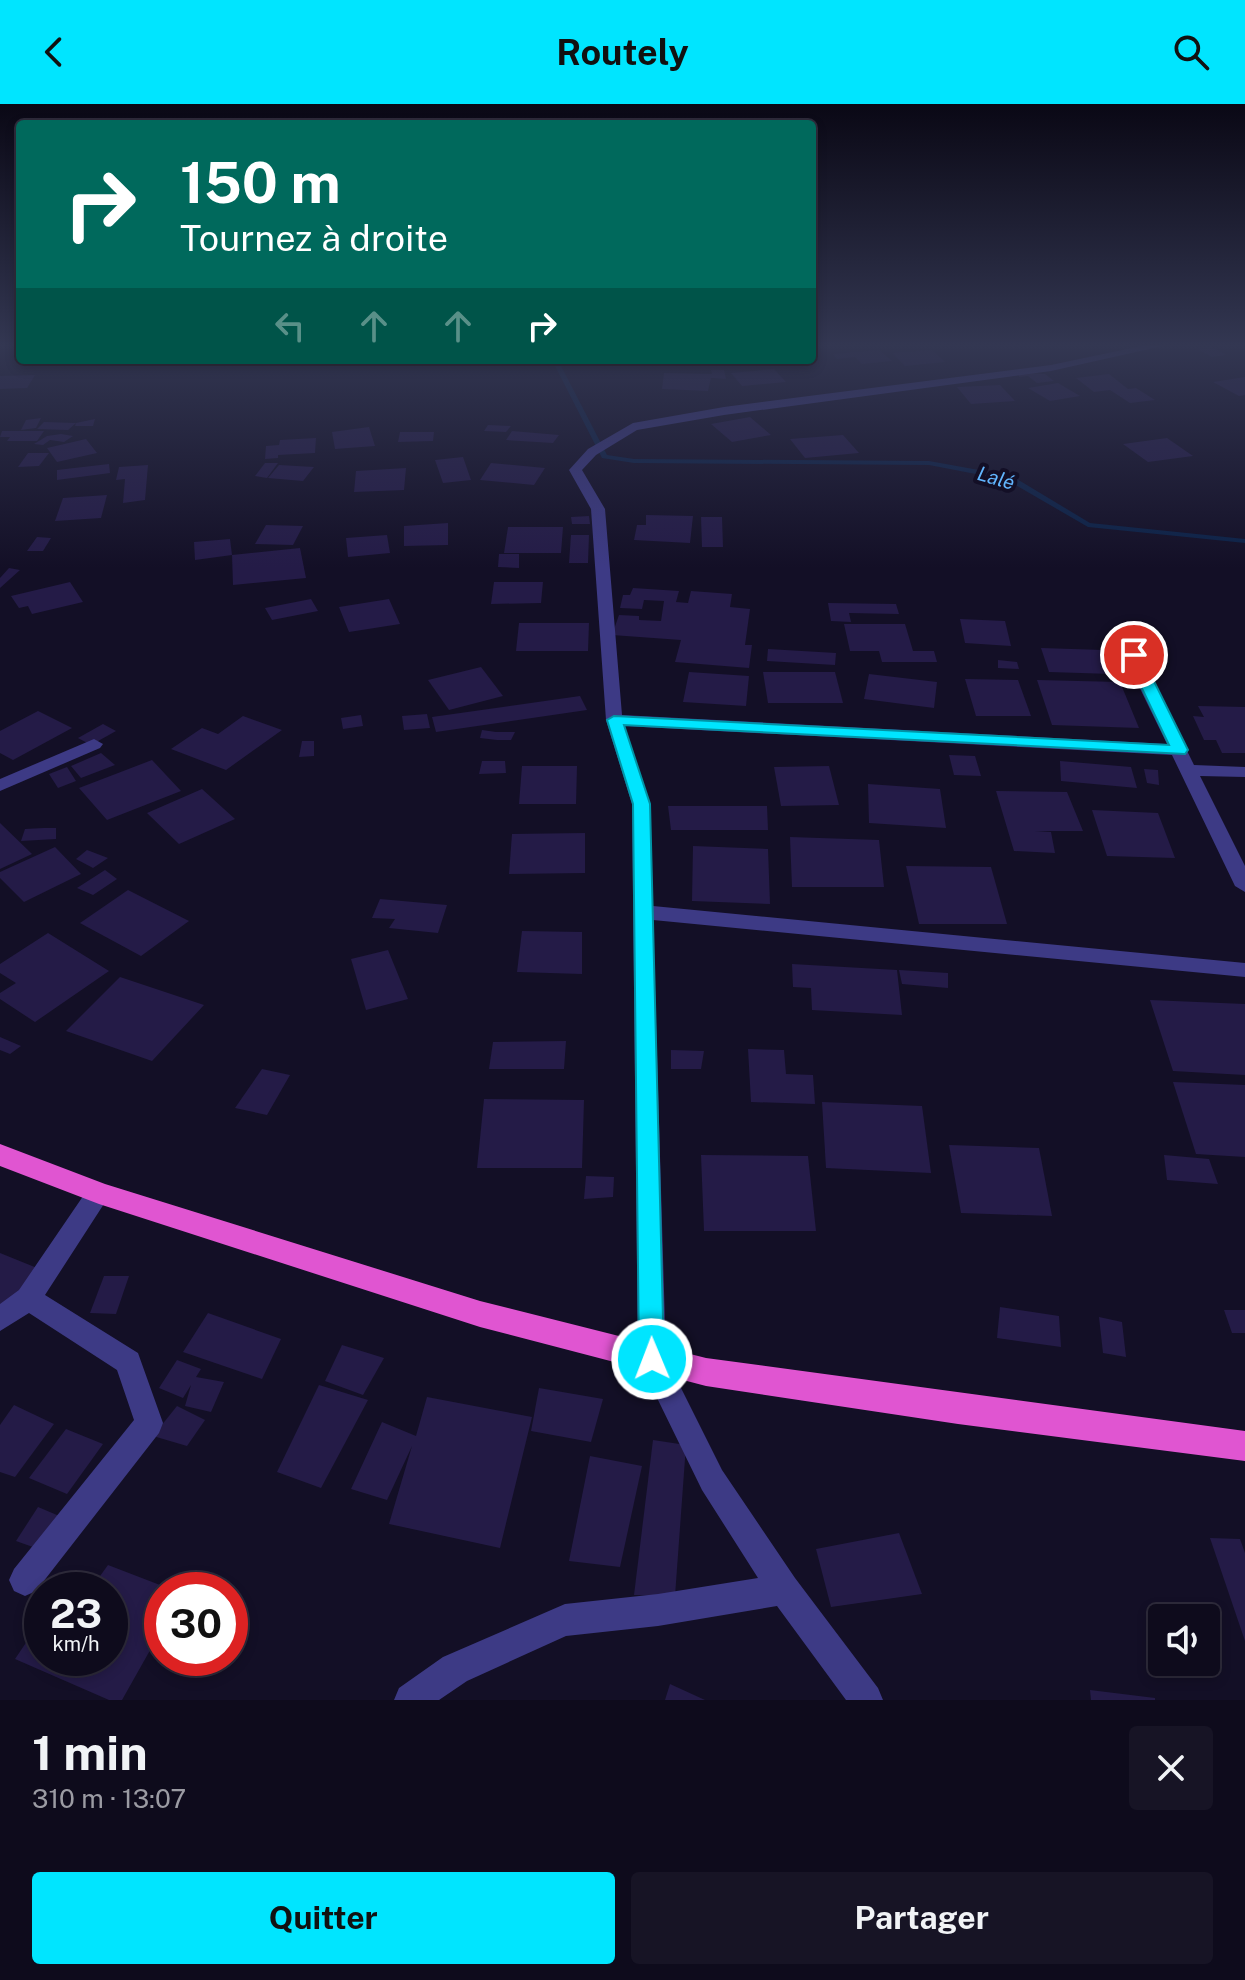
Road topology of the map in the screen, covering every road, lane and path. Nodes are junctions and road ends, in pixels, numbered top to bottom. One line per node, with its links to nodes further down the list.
1 (676, 419): 3 (street)
2 (1120, 631): 5 (street)
3 (614, 720): 5 (street); 10 (street)
4 (94, 744): 8 (street)
5 (1180, 750): 6 (street)
6 (1189, 770): 7 (street); 9 (street)
7 (1245, 772)
8 (0, 786)
9 (1245, 886)
10 (643, 912): 11 (street); 16 (street)
11 (1245, 970)
12 (0, 1155): 13 (highway)
13 (99, 1193): 14 (street); 16 (highway)
14 (28, 1298): 15 (street); 18 (street)
15 (0, 1319)
16 (652, 1359): 17 (highway); 19 (street)
17 (1245, 1446)
18 (31, 1572)
19 (784, 1589): 20 (street); 21 (street)
20 (411, 1700)
21 (866, 1700)

